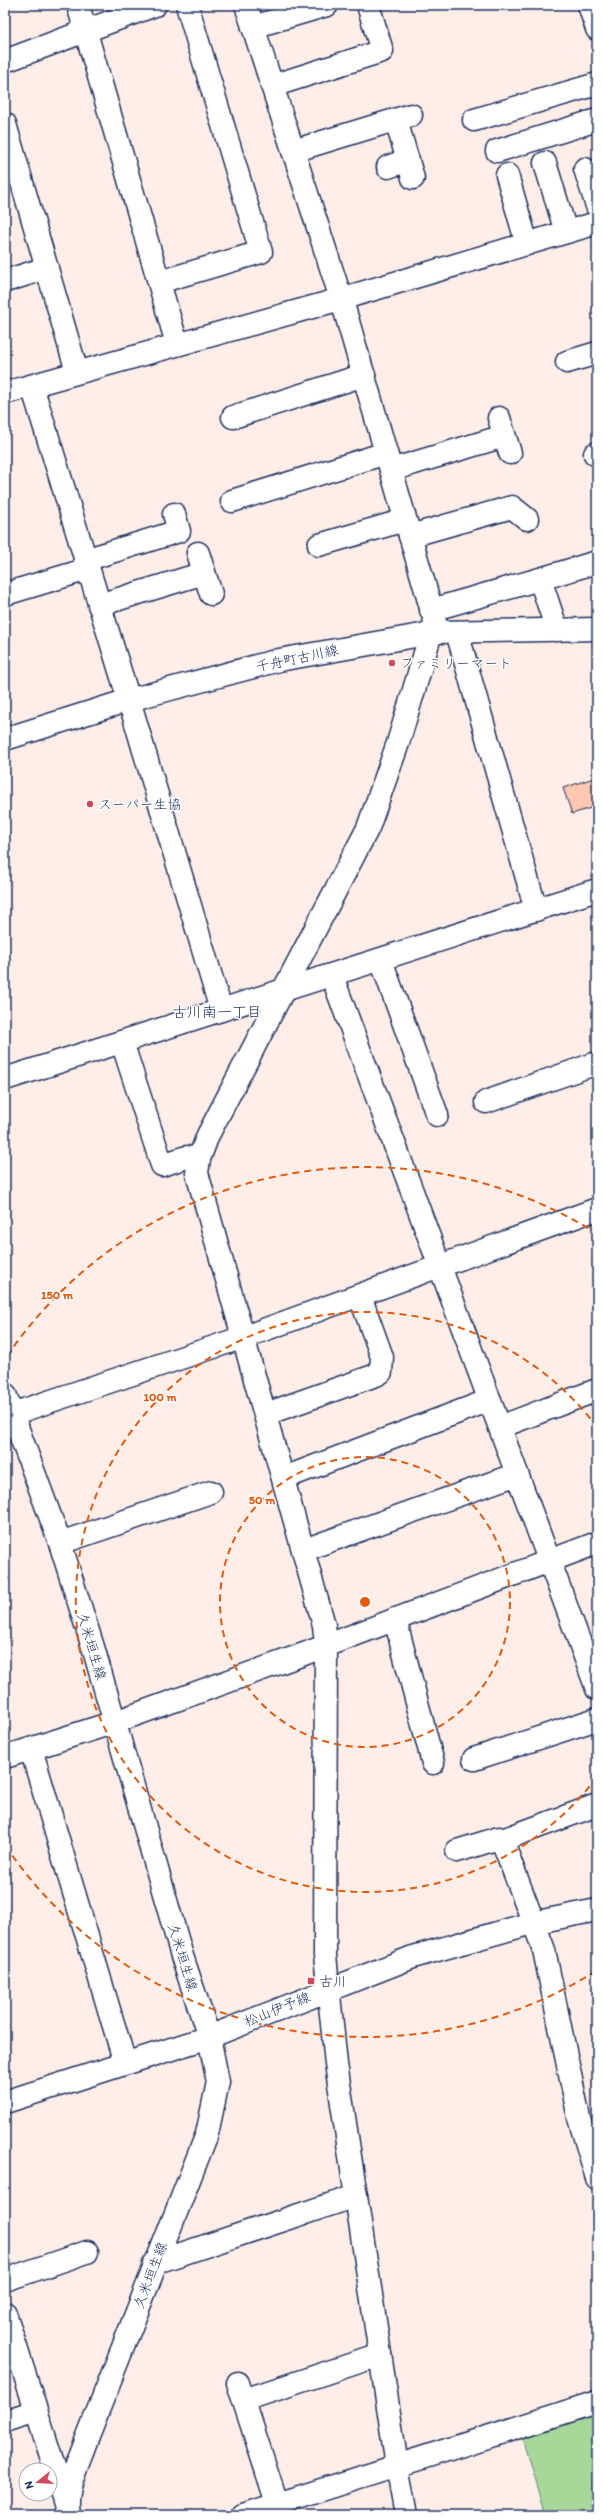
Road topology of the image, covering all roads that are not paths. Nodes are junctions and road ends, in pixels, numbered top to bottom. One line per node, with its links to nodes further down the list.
1 (78, 5): 10 (street)
2 (155, 5): 10 (street)
3 (187, 5): 29 (street)
4 (246, 5): 8 (street)
5 (327, 5): 8 (street)
6 (368, 5): 13 (street)
7 (589, 5): 9 (street)
8 (253, 27): 13 (street)
9 (597, 30)
10 (85, 31): 11 (street); 29 (street)
11 (5, 61)
12 (597, 84): 14 (street)
13 (272, 86): 17 (street)
14 (474, 120)
15 (597, 120): 18 (street)
16 (5, 124): 27 (street)
17 (293, 151): 20 (street); 30 (street)
18 (497, 151)
19 (545, 163): 25 (street)
20 (403, 168)
21 (585, 169): 23 (street)
22 (507, 175): 26 (street)
23 (597, 206)
24 (597, 223): 25 (street)
25 (566, 232): 26 (street)
26 (527, 244): 30 (street)
27 (47, 268): 28 (street); 34 (street)
28 (5, 281)
29 (159, 282): 31 (street)
30 (341, 299): 31 (street); 35 (street)
31 (177, 344): 34 (street)
32 (597, 353): 33 (street)
33 (567, 362)
34 (78, 372): 36 (street)
35 (364, 375): 38 (street); 40 (street)
36 (32, 386): 37 (street); 47 (street)
37 (5, 393)
38 (232, 417)
39 (504, 436): 40 (street)
40 (388, 461): 41 (street); 44 (street)
41 (232, 501)
42 (174, 514): 47 (street)
43 (527, 519): 44 (street)
44 (408, 528): 45 (street); 52 (street)
45 (319, 545)
46 (597, 562): 48 (street)
47 (87, 565): 49 (street); 51 (street)
48 (540, 579): 52 (street); 54 (street)
49 (5, 594)
50 (211, 594): 51 (street)
51 (99, 605): 56 (street)
52 (431, 610): 55 (street)
53 (597, 629): 54 (street, 千舟町古川線)
54 (556, 630): 55 (street, 千舟町古川線)
55 (442, 632): 56 (street, 千舟町古川線); 59 (street); 62 (street)
56 (129, 700): 57 (street, 千舟町古川線); 63 (street)
57 (5, 739)
58 (596, 894): 59 (street)
59 (536, 910): 60 (street)
60 (381, 960): 61 (street); 68 (street)
61 (332, 976): 62 (street); 71 (street)
62 (281, 993): 63 (street); 69 (street)
63 (221, 1010): 64 (street)
64 (122, 1042): 66 (street); 69 (street)
65 (597, 1063): 67 (street)
66 (5, 1079)
67 (486, 1102)
68 (438, 1115)
69 (199, 1159): 73 (street)
70 (597, 1209): 71 (street)
71 (441, 1266): 72 (street); 75 (street)
72 (360, 1296): 73 (street); 77 (street)
73 (244, 1337): 76 (street); 77 (street)
74 (597, 1390): 78 (street)
75 (490, 1400): 78 (street); 80 (street)
76 (7, 1406): 82 (street, 久米垣生線)
77 (266, 1414): 80 (street)
78 (500, 1427): 79 (street)
79 (517, 1474): 84 (street); 85 (street)
80 (284, 1478): 84 (street)
81 (210, 1492): 82 (street)
82 (60, 1543): 90 (street, 久米垣生線)
83 (597, 1543): 85 (street)
84 (304, 1550): 87 (street)
85 (549, 1560): 86 (street); 88 (street)
86 (395, 1618): 87 (street); 94 (street)
87 (326, 1644): 90 (street); 100 (street)
88 (597, 1688)
89 (597, 1719): 93 (street)
90 (115, 1722): 91 (street); 101 (street, 久米垣生線)
91 (31, 1748): 92 (street); 102 (street)
92 (5, 1757)
93 (474, 1759)
94 (434, 1763)
95 (597, 1805): 96 (street)
96 (502, 1840): 97 (street); 99 (street)
97 (457, 1851)
98 (597, 1910): 99 (street, 松山伊予線)
99 (532, 1923): 100 (street, 松山伊予線); 104 (street)
100 (328, 1989): 101 (street, 松山伊予線); 105 (street)
101 (209, 2037): 102 (street, 松山伊予線); 107 (street, 久米垣生線)
102 (125, 2064): 103 (street, 松山伊予線)
103 (5, 2102)
104 (597, 2178)
105 (356, 2196): 107 (street); 110 (street)
106 (87, 2252): 108 (street)
107 (154, 2263): 116 (street, 久米垣生線)
108 (5, 2280)
109 (5, 2313): 112 (street)
110 (380, 2355): 114 (street); 115 (street)
111 (597, 2402): 114 (street)
112 (36, 2411): 113 (street); 116 (street)
113 (5, 2421)
114 (397, 2466): 115 (street); 118 (street)
115 (277, 2503): 117 (street)
116 (68, 2511)
117 (243, 2515)
118 (406, 2515)

